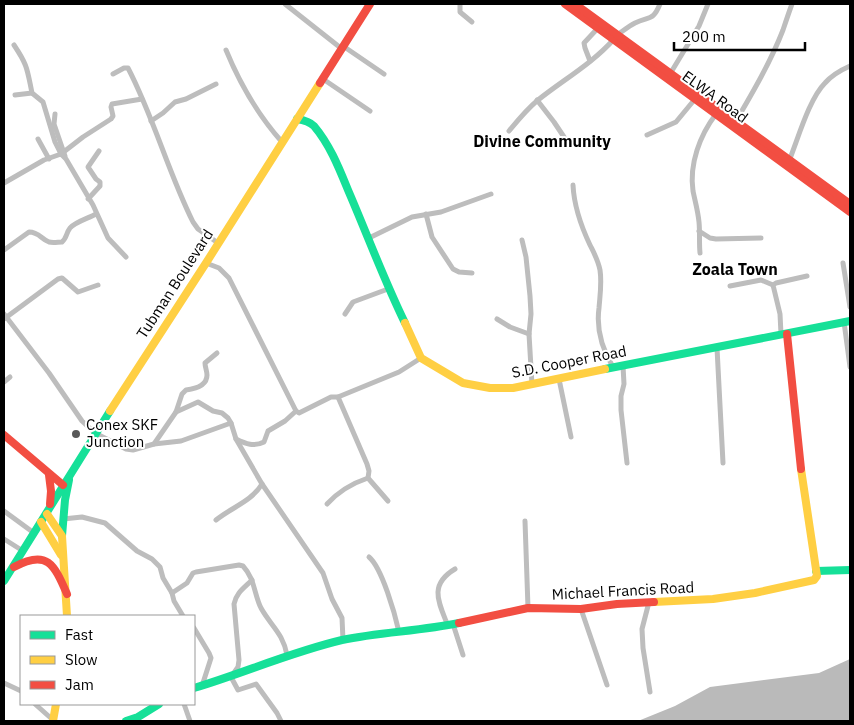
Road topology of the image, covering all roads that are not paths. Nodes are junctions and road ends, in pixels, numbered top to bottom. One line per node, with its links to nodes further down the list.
1 (284, 4): 13 (street)
2 (370, 4): 13 (main road, Tubman Boulevard)
3 (460, 4): 9 (street)
4 (564, 4): 10 (main road, ELWA Road)
5 (575, 4): 11 (main road, ELWA Road)
6 (660, 4): 11 (street)
7 (708, 4): 19 (street)
8 (792, 4): 32 (street)
9 (472, 22)
10 (598, 28): 11 (main road, ELWA Road); 15 (street)
11 (616, 37): 15 (street); 19 (main road, ELWA Road); 25 (main road, ELWA Road)
12 (14, 46): 22 (street)
13 (343, 48): 18 (street); 20 (main road, Tubman Boulevard)
14 (226, 50): 37 (street)
15 (590, 60): 26 (street)
16 (850, 66): 41 (street)
17 (113, 74): 24 (street)
18 (384, 74)
19 (670, 74): 32 (main road, ELWA Road)
20 (323, 78): 27 (street); 30 (main road, Tubman Boulevard)
21 (216, 84): 31 (street)
22 (32, 93): 23 (street); 39 (street)
23 (15, 95)
24 (142, 99): 31 (street); 39 (street)
25 (695, 99): 29 (main road, ELWA Road); 34 (street)
26 (537, 100): 33 (street); 35 (street)
27 (370, 111)
28 (55, 114): 39 (street)
29 (716, 114): 41 (main road, ELWA Road); 50 (street)
30 (297, 119): 37 (main road, Tubman Boulevard); 51 (main road)
31 (151, 121): 54 (street)
32 (736, 121): 41 (main road, ELWA Road)
33 (509, 131)
34 (647, 135)
35 (564, 137)
36 (38, 139): 40 (street)
37 (282, 142): 54 (main road, Tubman Boulevard)
38 (99, 152): 45 (street)
39 (63, 155): 40 (street); 45 (street)
40 (49, 159): 42 (street)
41 (788, 163): 46 (main road, ELWA Road); 47 (main road, ELWA Road)
42 (4, 183)
43 (573, 185): 77 (street)
44 (491, 194): 49 (street)
45 (88, 199): 48 (street)
46 (850, 204)
47 (850, 212)
48 (96, 214): 55 (street); 57 (street)
49 (426, 214): 51 (street); 60 (street)
50 (699, 231): 52 (street); 56 (street)
51 (368, 238): 65 (main road)
52 (761, 238)
53 (522, 240): 71 (street)
54 (218, 244): 58 (main road, Tubman Boulevard)
55 (4, 250)
56 (700, 253)
57 (126, 257)
58 (206, 263): 84 (street); 87 (main road, Tubman Boulevard)
59 (843, 263): 66 (street)
60 (472, 273)
61 (807, 276): 63 (street)
62 (98, 285): 68 (street)
63 (774, 285): 64 (street); 72 (street)
64 (730, 286)
65 (388, 289): 67 (street); 75 (main road)
66 (850, 307)
67 (345, 314)
68 (5, 317): 87 (street)
69 (497, 319): 71 (street)
70 (847, 322): 72 (main road, S.D. Cooper Road); 78 (street)
71 (528, 334): 82 (street)
72 (784, 334): 73 (main road, S.D. Cooper Road); 116 (main road)
73 (717, 348): 76 (main road, S.D. Cooper Road); 93 (street)
74 (217, 353): 85 (street)
75 (421, 358): 82 (main road, S.D. Cooper Road); 83 (street)
76 (623, 366): 77 (main road, S.D. Cooper Road); 92 (street)
77 (613, 367): 80 (main road, S.D. Cooper Road)
78 (850, 367)
79 (10, 377): 81 (street)
80 (559, 379): 82 (main road, S.D. Cooper Road); 89 (street)
81 (4, 382)
82 (532, 386)
83 (338, 397): 84 (street); 96 (street)
84 (296, 411): 90 (street)
85 (176, 412): 86 (street); 91 (street)
86 (231, 423): 90 (street); 91 (street)
87 (95, 433): 91 (street); 94 (main road, Tubman Boulevard)
88 (4, 434): 95 (main road)
89 (571, 437)
90 (236, 439): 97 (street)
91 (154, 444)
92 (627, 463)
93 (723, 463)
94 (70, 474): 98 (main road, Tubman Boulevard); 103 (main road)
95 (49, 475): 98 (main road); 102 (main road)
96 (368, 478): 99 (street); 100 (street)
97 (262, 484): 104 (street); 129 (street)
98 (63, 485): 102 (main road, Tubman Boulevard)
99 (388, 501)
100 (327, 504)
101 (4, 511): 107 (street)
102 (48, 511): 106 (main road, Tubman Boulevard); 108 (main road)
103 (63, 519): 108 (main road); 119 (street)
104 (216, 520)
105 (525, 521): 122 (street)
106 (41, 522): 107 (main road, Tubman Boulevard); 112 (main road)
107 (34, 533): 110 (main road, Tubman Boulevard)
108 (62, 536): 112 (main road)
109 (4, 539): 110 (street)
110 (23, 551): 113 (main road, Tubman Boulevard)
111 (369, 558): 128 (street)
112 (65, 564): 120 (main road)
113 (12, 568): 118 (main road, Tubman Boulevard); 120 (main road)
114 (455, 569): 126 (street)
115 (850, 570): 116 (main road)
116 (816, 571): 121 (main road, Michael Francis Road)
117 (252, 580): 119 (street); 130 (street); 132 (street)
118 (4, 581)
119 (172, 593): 125 (street)
120 (67, 594): 124 (main road)
121 (649, 602): 123 (main road, Michael Francis Road); 138 (street)
122 (528, 608): 123 (main road, Michael Francis Road); 126 (main road, Michael Francis Road)
123 (581, 609): 134 (street)
124 (67, 615)
125 (182, 615)
126 (450, 625): 128 (main road, Michael Francis Road); 131 (street)
127 (195, 630): 135 (street)
128 (399, 632): 129 (main road, Michael Francis Road)
129 (344, 640): 130 (main road, Michael Francis Road)
130 (288, 655): 132 (main road, Michael Francis Road)
131 (463, 655)
132 (231, 677): 135 (main road, Michael Francis Road); 146 (street)
133 (4, 683): 137 (street)
134 (607, 685)
135 (202, 686): 136 (main road, Michael Francis Road)
136 (195, 688)
137 (20, 691)
138 (650, 692)
139 (36, 705): 143 (street)
140 (56, 705): 143 (main road)
141 (157, 705): 144 (main road)
142 (184, 705): 145 (street)
143 (55, 721)
144 (126, 721)
145 (190, 721)
146 (281, 721)

